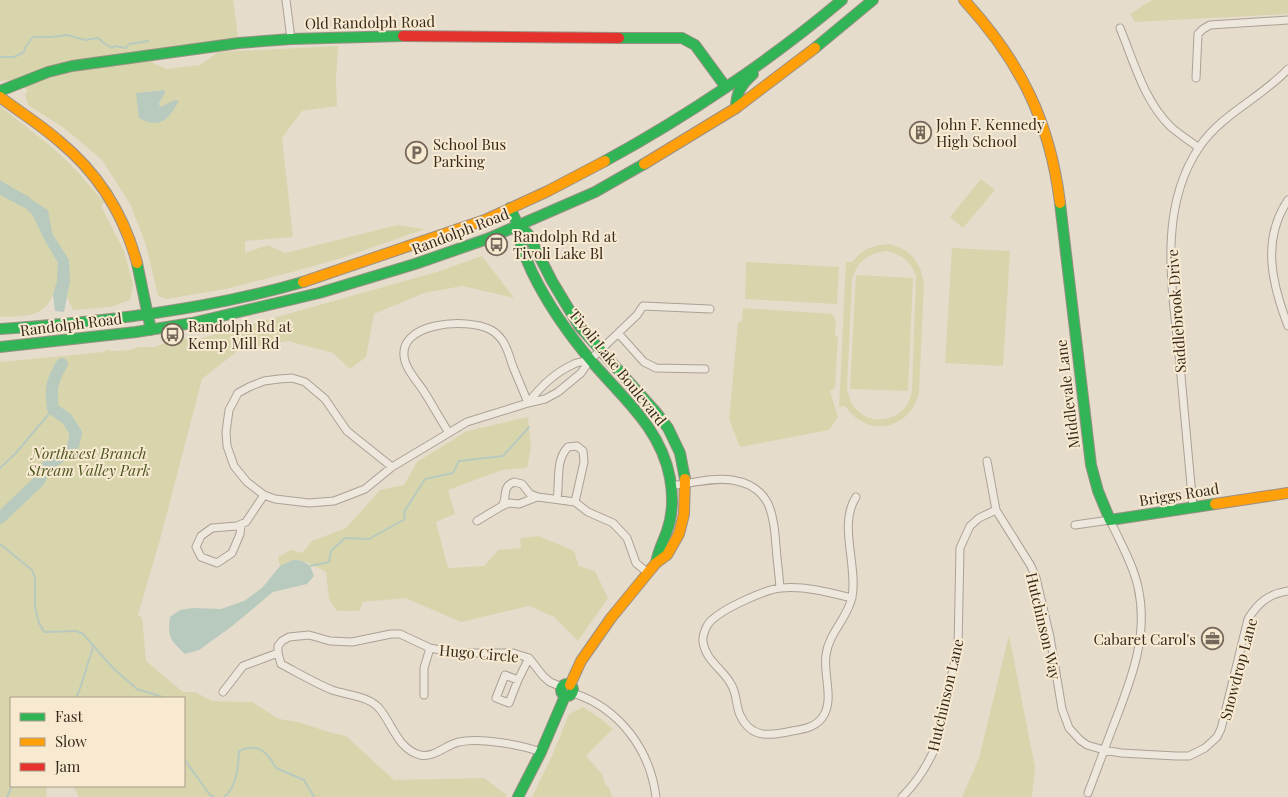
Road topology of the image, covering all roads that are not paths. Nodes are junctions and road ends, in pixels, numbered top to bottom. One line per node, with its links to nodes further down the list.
1 (286, 0): 7 (street)
2 (842, 0): 8 (street, Randolph Road)
3 (873, 0): 14 (street, Randolph Road)
4 (964, 0): 45 (street, Middlevale Lane)
5 (1288, 20): 10 (street)
6 (1120, 28): 16 (street)
7 (291, 39): 11 (street, Old Randolph Road); 12 (street, Old Randolph Road)
8 (775, 52): 11 (street, Randolph Road); 14 (street)
9 (1288, 69): 16 (street, Saddlebrook Drive)
10 (1196, 78)
11 (725, 86): 15 (street); 18 (street, Randolph Road)
12 (0, 91)
13 (0, 97): 21 (street)
14 (736, 108): 15 (street, Randolph Road)
15 (687, 137): 19 (street, Randolph Road)
16 (1199, 148): 43 (street, Saddlebrook Drive)
17 (1288, 200): 22 (street)
18 (510, 208): 19 (street, Tivoli Lake Boulevard); 21 (street, Randolph Road)
19 (518, 225): 24 (street, Randolph Road); 27 (street, Tivoli Lake Boulevard); 28 (street, Tivoli Lake Boulevard)
20 (710, 309): 25 (street)
21 (148, 313): 23 (street, Randolph Road); 24 (street)
22 (1288, 326)
23 (0, 329)
24 (151, 330): 26 (street, Randolph Road)
25 (618, 333): 27 (street); 29 (street)
26 (0, 347)
27 (600, 350): 28 (street); 34 (street, Tivoli Lake Boulevard)
28 (590, 360): 30 (street); 30 (street); 35 (street, Tivoli Lake Boulevard)
29 (705, 369)
30 (528, 403): 31 (street); 31 (street)
31 (448, 433): 33 (street)
32 (987, 461): 44 (street, Hutchinson Way)
33 (392, 467): 37 (street); 37 (street)
34 (686, 484): 35 (street); 49 (street, Tivoli Lake Boulevard); 51 (street)
35 (670, 486): 49 (street, Tivoli Lake Boulevard)
36 (1288, 493): 43 (street, Briggs Road)
37 (264, 495): 47 (street)
38 (538, 497): 40 (street); 42 (street); 42 (street)
39 (856, 497): 53 (street)
40 (557, 499): 41 (street); 41 (street)
41 (575, 502): 50 (street)
42 (502, 506): 46 (street)
43 (1193, 508): 45 (street, Briggs Road)
44 (996, 510): 61 (street, Hutchinson Way); 66 (street, Hutchinson Lane)
45 (1110, 520): 48 (street, Briggs Road); 61 (street, Middlevale Lane)
46 (477, 521)
47 (240, 525): 47 (street)
48 (1075, 525)
49 (656, 563): 50 (street, Tivoli Lake Boulevard)
50 (648, 573): 58 (street, Tivoli Lake Boulevard)
51 (780, 588): 53 (street); 53 (street)
52 (1288, 591): 61 (street, Snowdrop Lane)
53 (852, 598)
54 (430, 648): 55 (street, Hugo Circle); 56 (street, Hugo Circle); 60 (street)
55 (278, 653): 59 (street, Hugo Circle); 62 (street)
56 (529, 658): 57 (street); 58 (street, Hugo Circle)
57 (518, 680)
58 (567, 690): 62 (street, Tivoli Lake Boulevard); 65 (street, Hugo Circle)
59 (223, 692)
60 (424, 695)
61 (1104, 750): 63 (street, Middlevale Lane)
62 (541, 752): 64 (street, Tivoli Lake Boulevard)
63 (1088, 793)
64 (518, 797)
65 (656, 797)
66 (902, 797)

